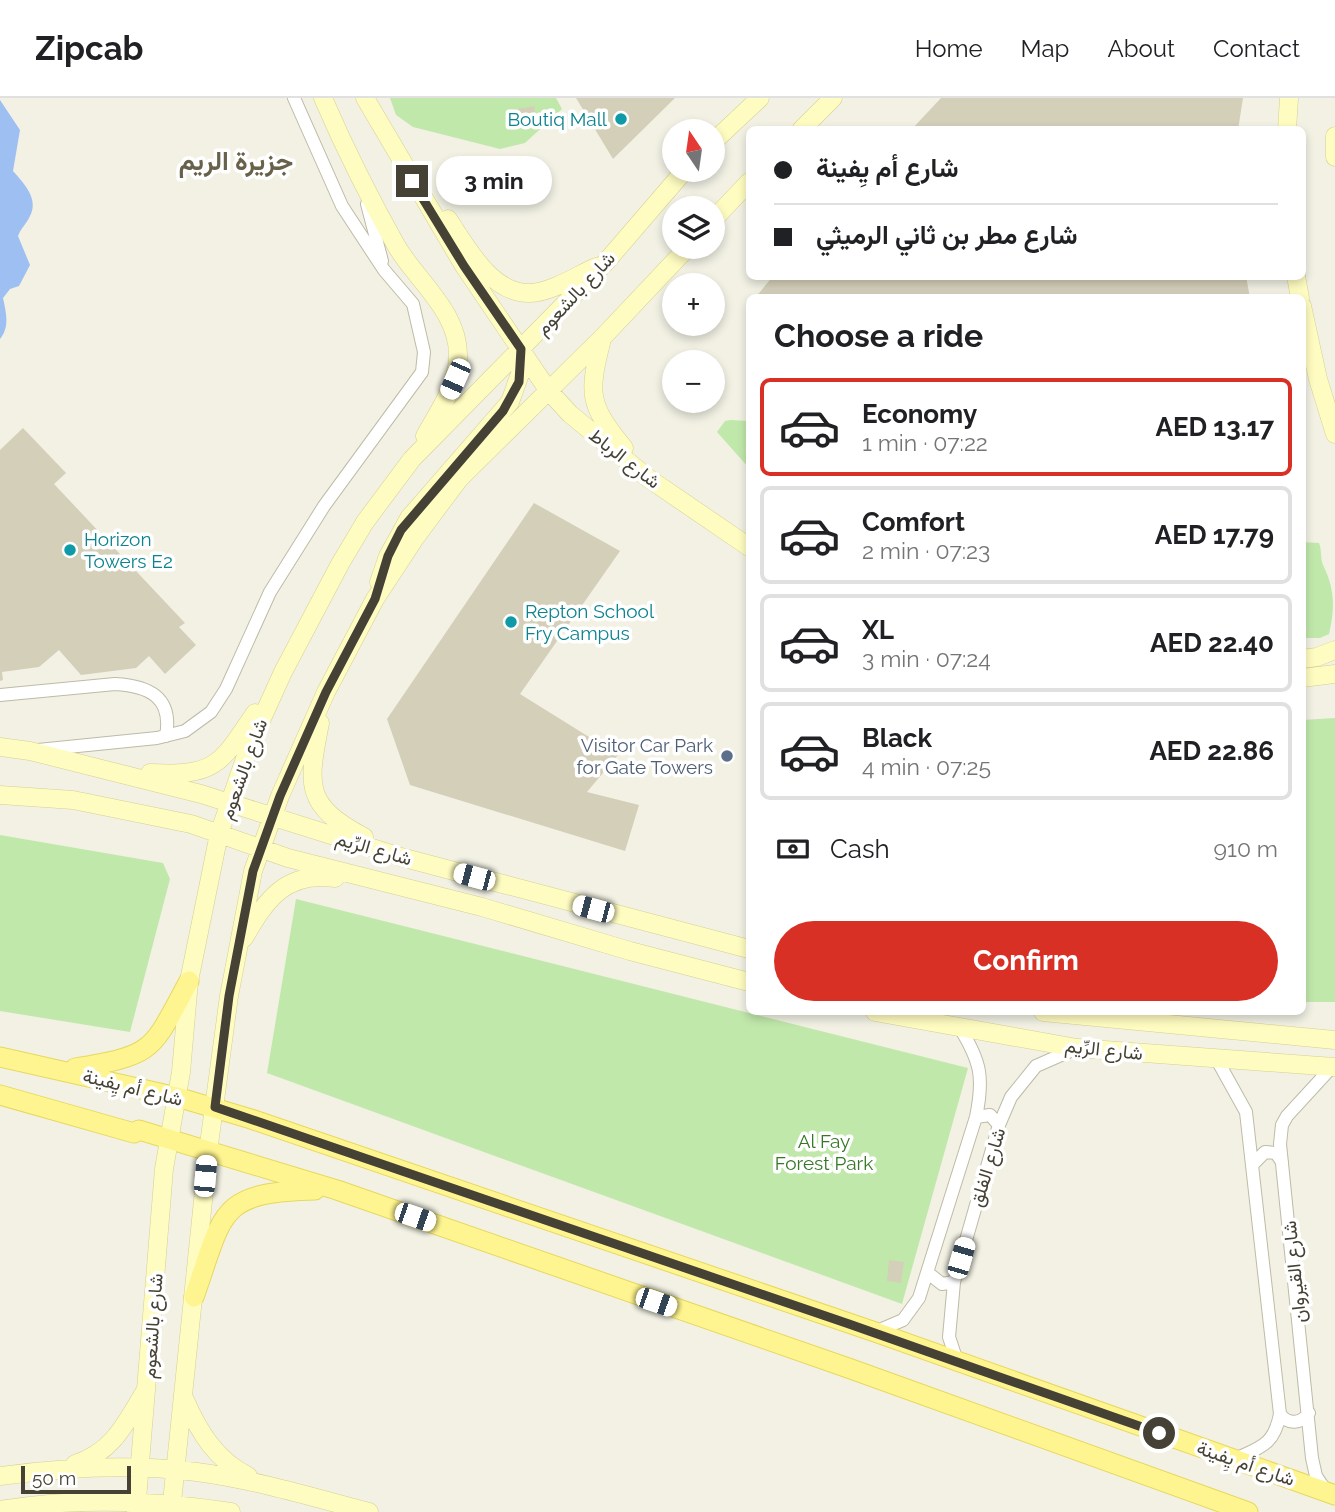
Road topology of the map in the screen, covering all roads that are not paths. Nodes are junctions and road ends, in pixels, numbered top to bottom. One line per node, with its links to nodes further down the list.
1 (294, 98): 19 (street)
2 (323, 98): 13 (main road)
3 (365, 98): 7 (main road)
4 (760, 98): 10 (main road)
5 (833, 98): 8 (main road)
6 (1289, 98): 9 (main road)
7 (380, 124): 18 (main road); 22 (main road, شارع الرباط)
8 (805, 126)
9 (1287, 126)
10 (725, 131)
11 (1335, 136): 12 (main road)
12 (1335, 157)
13 (358, 173): 19 (street); 25 (main road)
14 (675, 182): 18 (main road, شارع بالشعوم)
15 (746, 185): 16 (main road)
16 (725, 207)
17 (677, 259): 21 (main road, شارع بالشعوم)
18 (605, 263): 22 (main road, شارع بالشعوم)
19 (384, 270): 36 (street)
20 (1306, 324): 24 (main road)
21 (603, 337): 23 (main road, شارع بالشعوم); 26 (main road)
22 (521, 349): 23 (main road, شارع الرباط); 25 (main road, شارع بالشعوم); 28 (main road)
23 (548, 390): 26 (main road, شارع الرباط); 28 (main road, شارع بالشعوم)
24 (1335, 434)
25 (412, 459): 31 (main road, شارع بالشعوم)
26 (648, 478): 27 (main road, شارع الرباط)
27 (746, 545)
28 (375, 599): 34 (main road, شارع بالشعوم)
29 (1335, 650): 30 (main road)
30 (1306, 658)
31 (283, 672): 39 (main road); 41 (main road, شارع بالشعوم)
32 (1335, 674): 33 (main road)
33 (1306, 678)
34 (326, 692): 42 (main road, شارع بالشعوم); 45 (main road)
35 (0, 695): 36 (street)
36 (166, 736): 38 (street)
37 (0, 747): 38 (main road, شارع الرِّيم)
38 (30, 751): 39 (main road, شارع الرِّيم)
39 (108, 771): 41 (main road, شارع الرِّيم)
40 (0, 796): 43 (main road, شارع الرِّيم)
41 (231, 803): 42 (main road, شارع الرِّيم); 43 (main road, شارع بالشعوم)
42 (272, 817): 44 (main road, شارع بالشعوم); 45 (main road, شارع الرِّيم)
43 (219, 834): 44 (main road, شارع الرِّيم); 49 (main road, شارع بالشعوم)
44 (260, 848): 46 (main road, شارع الرِّيم); 48 (main road, شارع بالشعوم)
45 (401, 857): 47 (main road, شارع الرِّيم)
46 (394, 886): 48 (main road); 50 (main road, شارع الرِّيم)
47 (746, 948)
48 (237, 951): 62 (main road, شارع بالشعوم)
49 (189, 981): 59 (main road); 61 (main road, شارع بالشعوم)
50 (746, 981)
51 (890, 1015): 53 (main road, شارع الرِّيم)
52 (1074, 1015): 54 (main road, شارع الرِّيم)
53 (960, 1028): 55 (main road, شارع الرِّيم); 63 (street, شارع الفلق)
54 (1335, 1040)
55 (1077, 1048): 57 (main road, شارع الرِّيم); 64 (street, شارع الفلق)
56 (0, 1057): 59 (main road, شارع أم يِفينة)
57 (1216, 1058): 58 (main road, شارع الرِّيم); 68 (street, شارع القيروان)
58 (1333, 1067): 67 (street, شارع القيروان)
59 (63, 1070): 61 (main road, شارع أم يِفينة)
60 (0, 1095): 65 (main road)
61 (177, 1097): 62 (main road, شارع أم يِفينة); 65 (main road, شارع بالشعوم)
62 (215, 1107): 66 (main road, شارع بالشعوم); 73 (main road, شارع أم يِفينة)
63 (976, 1117): 64 (street); 70 (street, شارع الفلق)
64 (999, 1125): 71 (street, شارع الفلق)
65 (170, 1138): 66 (main road); 75 (main road, شارع بالشعوم)
66 (208, 1152): 69 (main road); 72 (main road, شارع بالشعوم)
67 (1282, 1162): 68 (street); 77 (street, شارع القيروان)
68 (1254, 1163): 78 (street, شارع القيروان)
69 (337, 1190): 72 (main road); 91 (main road)
70 (928, 1273): 71 (street); 73 (street, شارع الفلق)
71 (954, 1282): 74 (street, شارع الفلق)
72 (194, 1297): 76 (main road, شارع بالشعوم)
73 (875, 1332): 74 (main road, شارع أم يِفينة)
74 (957, 1362): 79 (main road, شارع أم يِفينة)
75 (148, 1385): 80 (main road, شارع بالشعوم); 81 (main road)
76 (184, 1396): 82 (main road, شارع بالشعوم); 84 (main road)
77 (1309, 1413): 78 (street); 85 (street, شارع القيروان)
78 (1280, 1414): 79 (street)
79 (1235, 1460): 85 (main road, شارع أم يِفينة)
80 (141, 1467): 81 (main road); 82 (main road); 86 (main road, شارع بالشعوم)
81 (58, 1468): 83 (main road)
82 (176, 1469): 84 (main road); 87 (main road, شارع بالشعوم)
83 (0, 1476)
84 (267, 1485): 90 (main road)
85 (1331, 1493)
86 (137, 1507): 87 (main road); 88 (main road)
87 (172, 1508): 89 (main road)
88 (0, 1510)
89 (230, 1512)
90 (369, 1512)
91 (1248, 1512)

